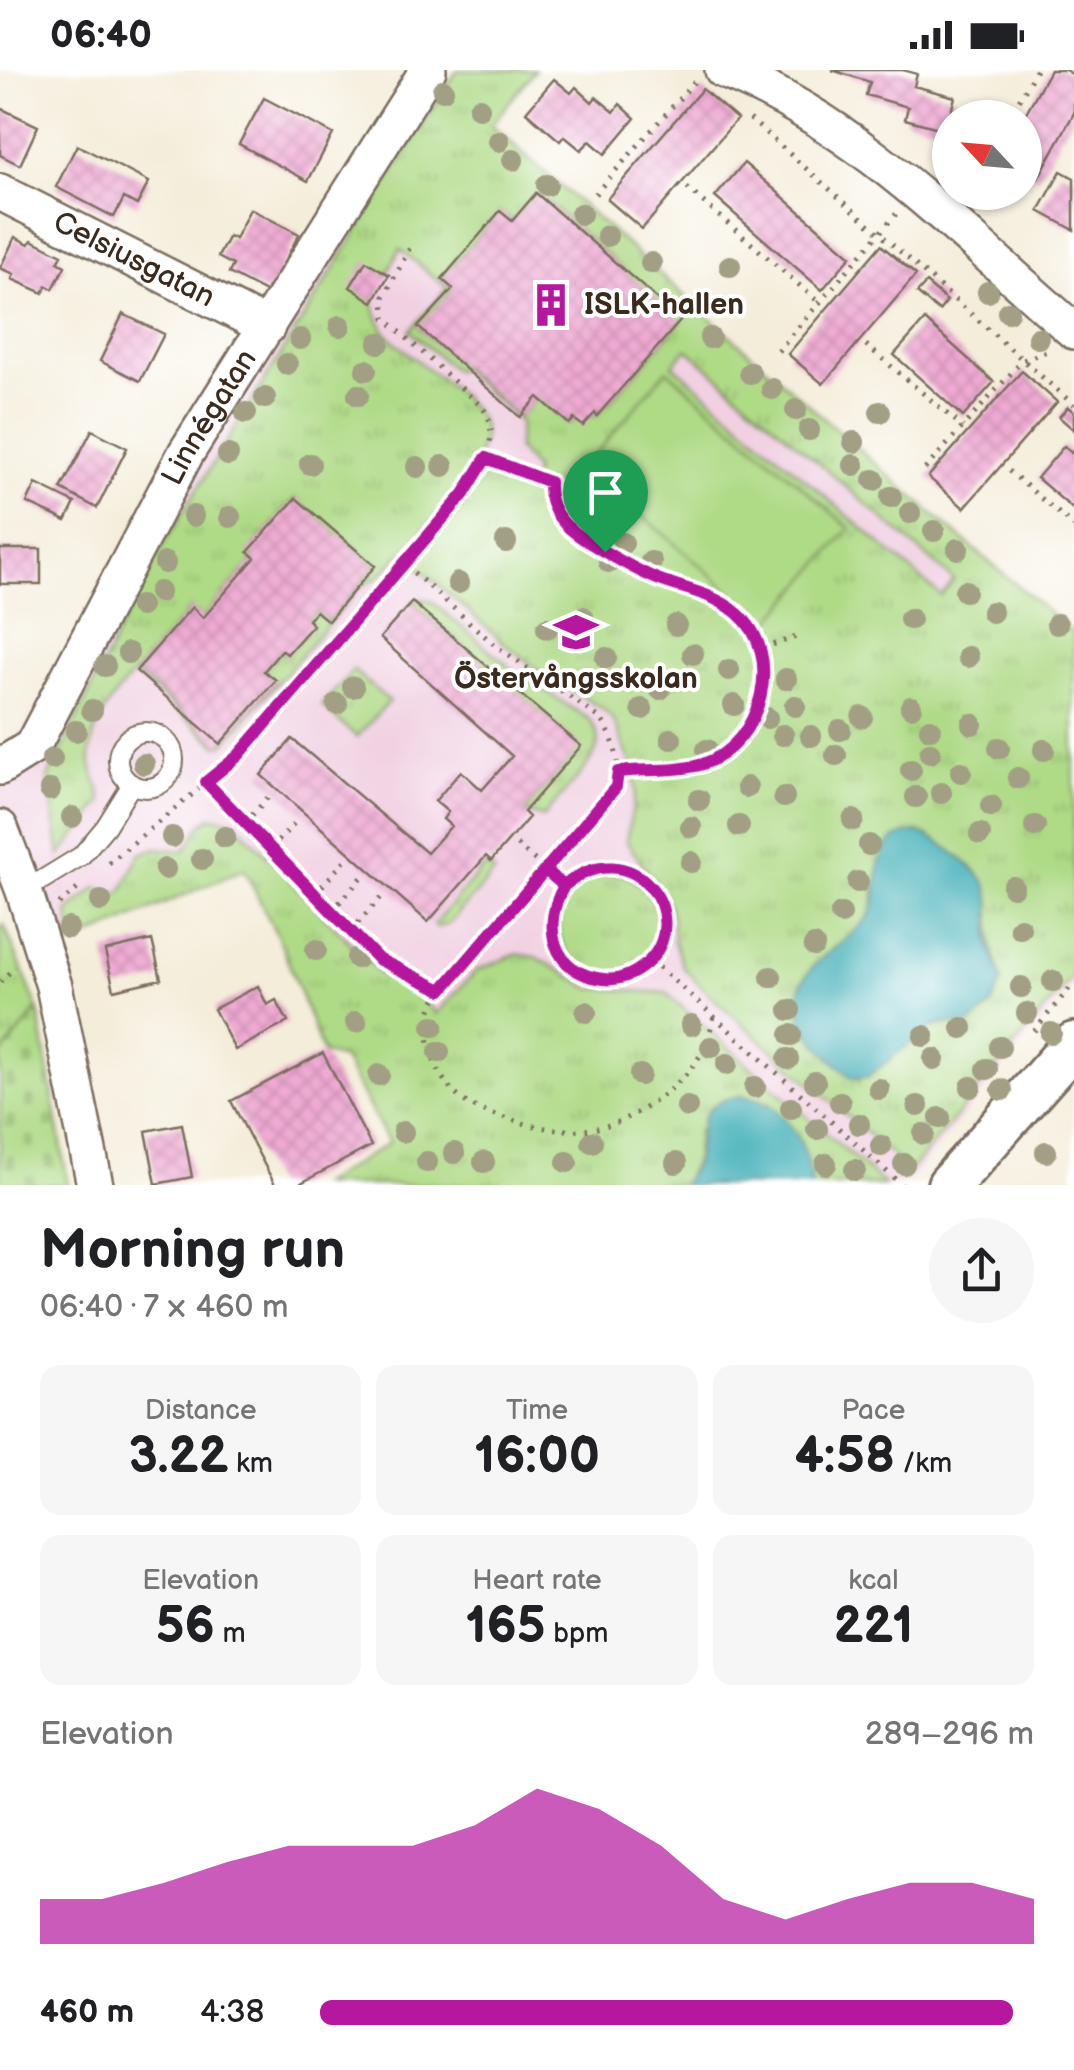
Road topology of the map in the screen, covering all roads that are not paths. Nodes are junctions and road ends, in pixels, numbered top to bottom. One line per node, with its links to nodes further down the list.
1 (428, 70): 4 (street, Linnégatan)
2 (714, 77): 5 (street)
3 (0, 192): 4 (street, Celsiusgatan)
4 (267, 327): 6 (street, Linnégatan)
5 (1073, 330)
6 (0, 767)
7 (132, 784): 9 (lane)
8 (0, 828): 9 (street)
9 (30, 908): 11 (street)
10 (1074, 1044): 12 (street)
11 (95, 1185)
12 (949, 1185)

